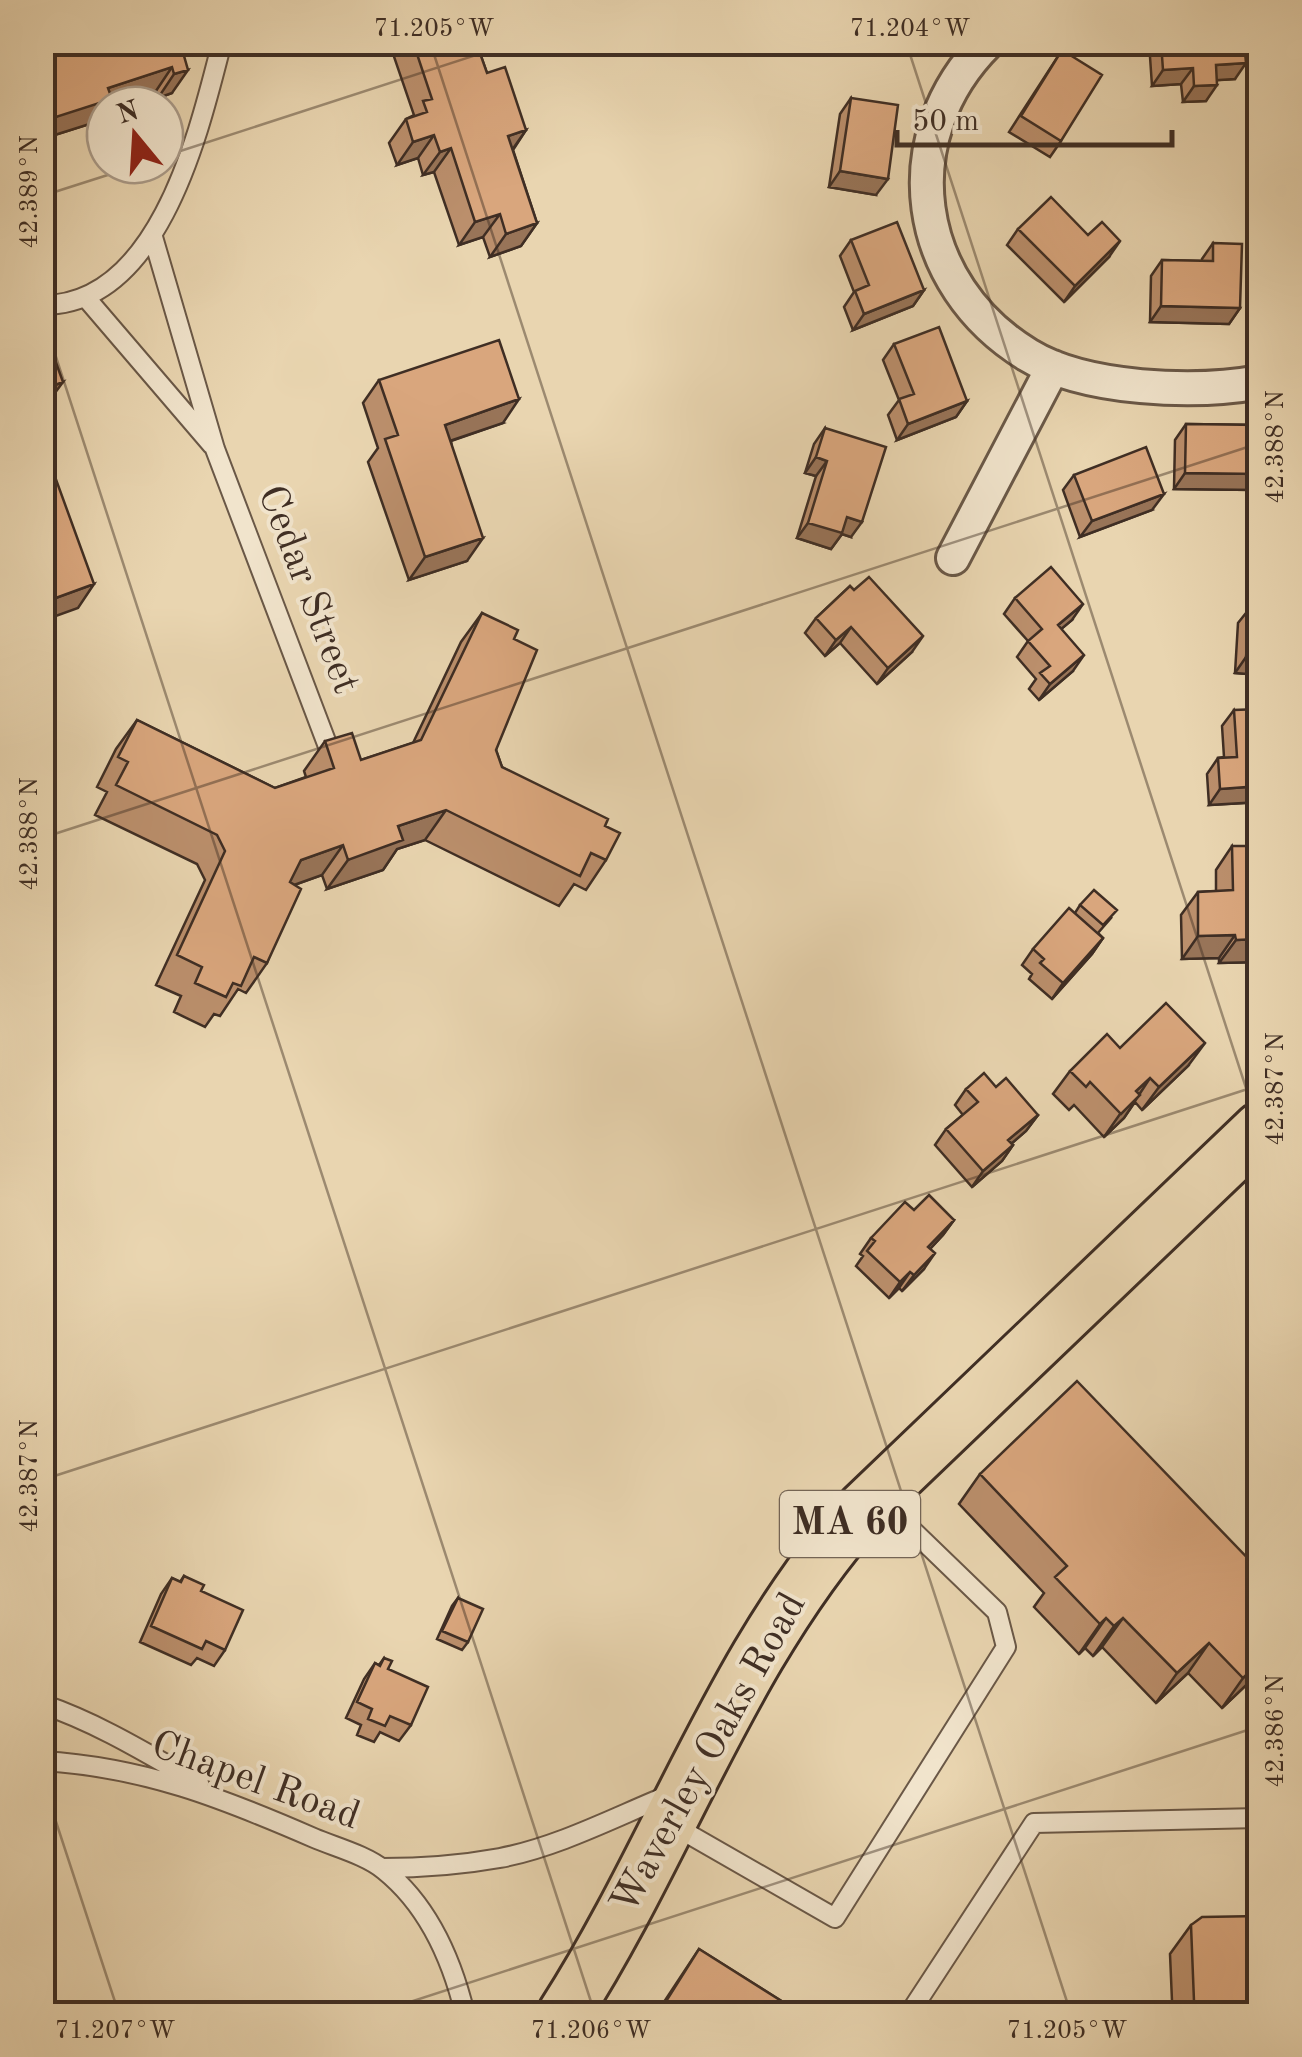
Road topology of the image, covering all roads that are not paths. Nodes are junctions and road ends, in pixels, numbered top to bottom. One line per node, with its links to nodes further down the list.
1 (222, 42): 3 (lane)
2 (988, 42): 6 (street)
3 (153, 236): 4 (lane); 8 (lane)
4 (87, 298): 5 (lane); 8 (lane)
5 (42, 305)
6 (1053, 367): 7 (street); 9 (street)
7 (1260, 382)
8 (215, 449): 10 (lane, Cedar Street)
9 (953, 558)
10 (332, 757)
11 (1260, 1129): 12 (main road, Waverley Oaks Road / MA 60)
12 (877, 1496): 16 (main road, Waverley Oaks Road / MA 60); 16 (lane)
13 (42, 1704): 15 (lane)
14 (42, 1761): 15 (lane, Chapel Road)
15 (235, 1803): 18 (lane, Chapel Road)
16 (680, 1805): 18 (lane, Chapel Road); 20 (main road, Waverley Oaks Road / MA 60)
17 (1260, 1818): 21 (lane)
18 (382, 1868): 19 (lane, Chapel Road)
19 (465, 2014)
20 (564, 2014)
21 (909, 2014)

